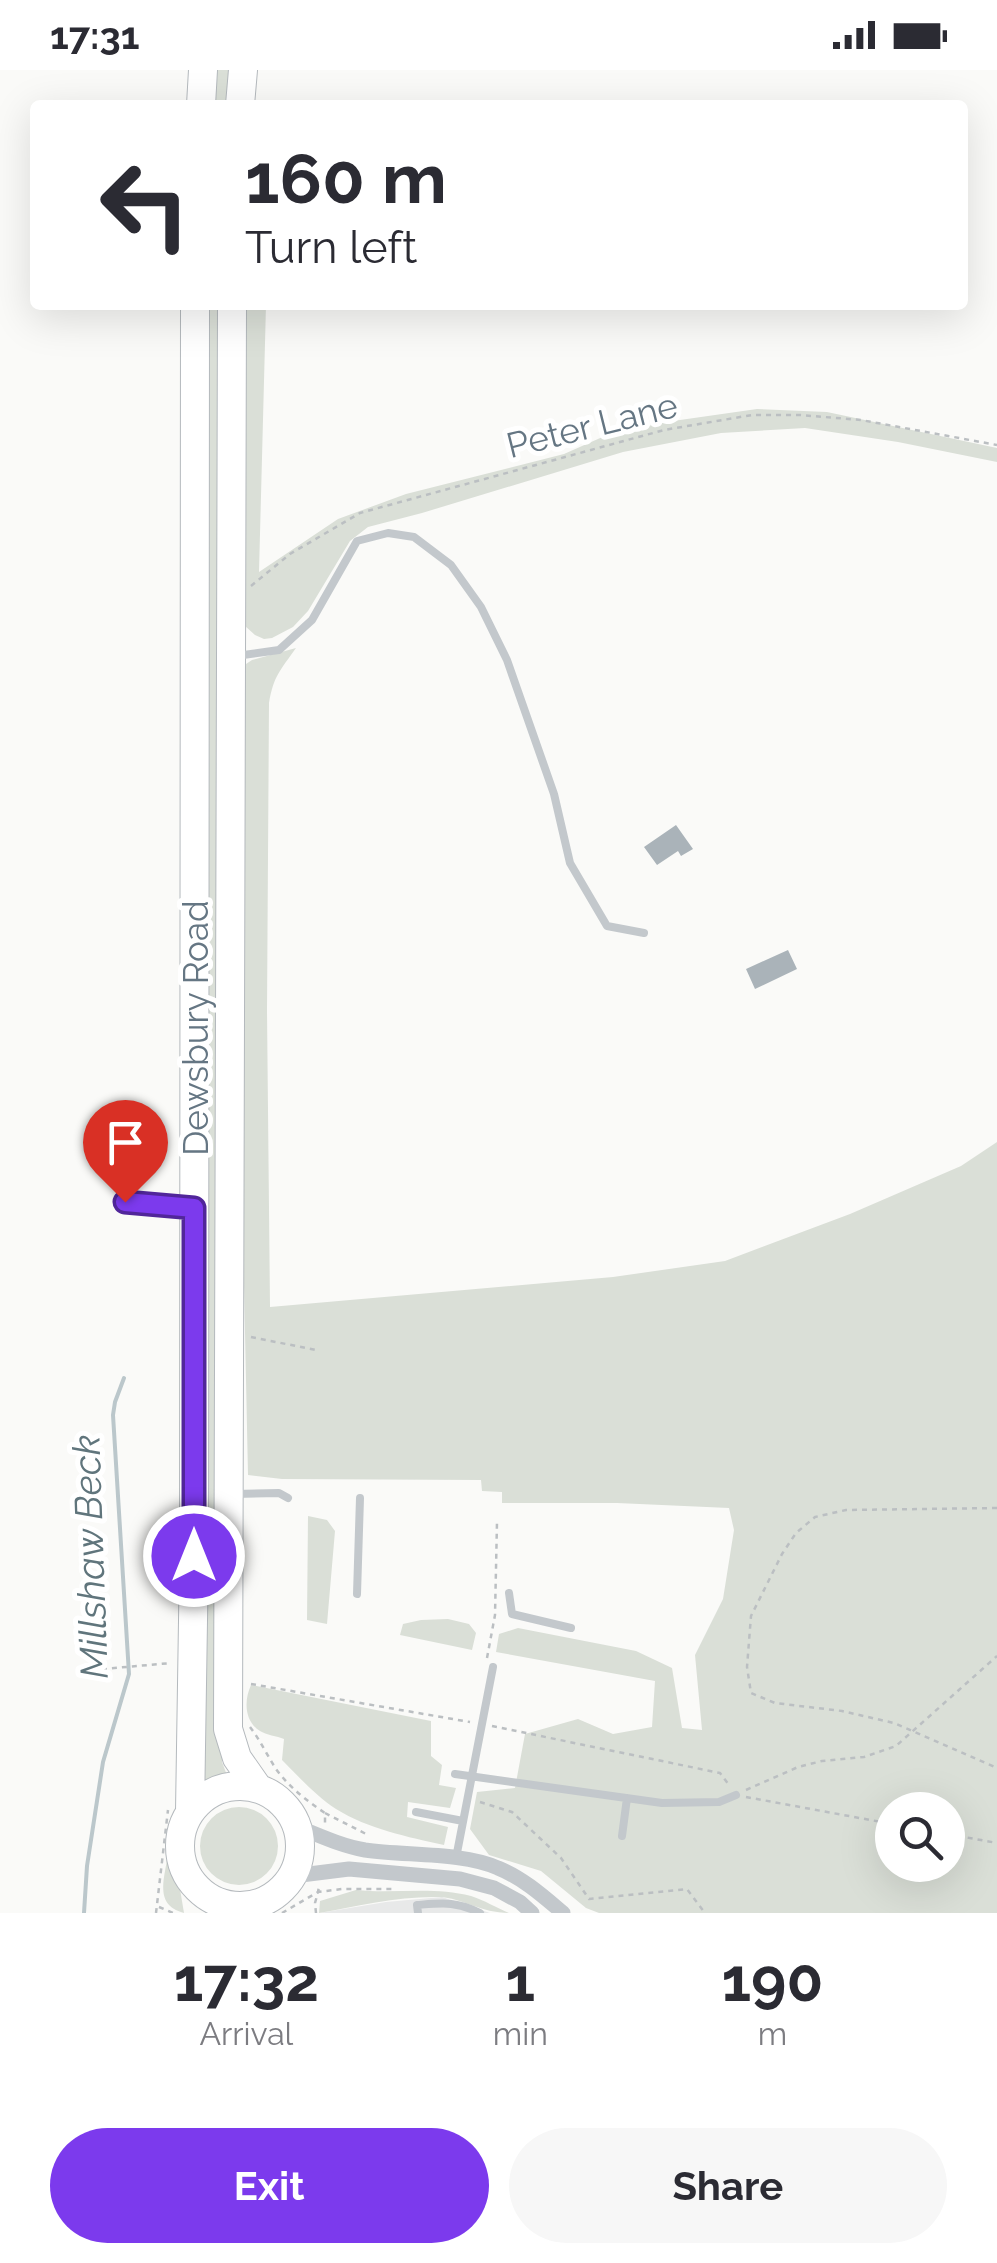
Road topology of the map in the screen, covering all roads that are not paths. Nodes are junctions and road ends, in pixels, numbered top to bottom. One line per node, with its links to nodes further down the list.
1 (203, 70): 3 (highway)
2 (243, 70): 4 (highway)
3 (201, 100)
4 (240, 100)
5 (194, 310): 10 (highway, Dewsbury Road)
6 (232, 310): 7 (highway, Dewsbury Road)
7 (231, 656): 8 (lane); 11 (highway, Dewsbury Road)
8 (644, 933)
9 (125, 1202): 10 (lane)
10 (194, 1208): 23 (highway, Dewsbury Road)
11 (230, 1494): 12 (lane); 20 (highway, Dewsbury Road)
12 (288, 1498)
13 (360, 1498): 15 (lane)
14 (509, 1593): 16 (lane)
15 (357, 1594)
16 (571, 1628)
17 (493, 1667): 19 (lane)
18 (455, 1774): 19 (lane)
19 (472, 1776): 22 (lane); 25 (lane)
20 (258, 1788): 23 (highway); 26 (highway, Dewsbury Road)
21 (736, 1795): 22 (lane)
22 (628, 1798): 27 (lane)
23 (190, 1811): 30 (highway, Dewsbury Road)
24 (416, 1812): 25 (lane)
25 (463, 1821): 28 (lane)
26 (311, 1833): 28 (street); 29 (highway)
27 (622, 1836)
28 (456, 1858): 32 (street)
29 (306, 1874): 31 (highway, Dewsbury Road); 34 (street)
30 (195, 1900): 31 (highway, Dewsbury Road)
31 (252, 1909)
32 (558, 1909): 37 (street)
33 (470, 1910): 35 (lane); 36 (lane)
34 (527, 1910)
35 (418, 1913)
36 (480, 1913)
37 (573, 1913)

